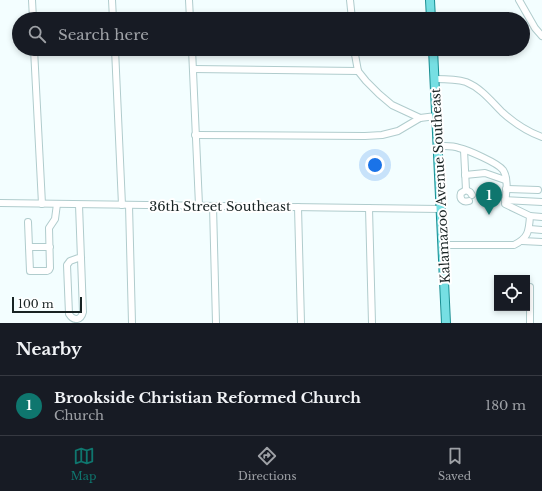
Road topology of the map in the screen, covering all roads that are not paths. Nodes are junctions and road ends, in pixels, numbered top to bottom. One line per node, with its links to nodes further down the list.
1 (32, 0): 7 (street)
2 (112, 0): 8 (street)
3 (189, 0): 9 (street)
4 (350, 0): 10 (street)
5 (430, 0): 11 (main road)
6 (519, 0): 12 (street)
7 (33, 12)
8 (113, 12)
9 (190, 12)
10 (351, 12)
11 (431, 12)
12 (526, 12)
13 (530, 19): 14 (street)
14 (542, 36)
15 (34, 56): 37 (street)
16 (115, 56): 40 (street)
17 (192, 56): 20 (street)
18 (355, 56): 21 (street)
19 (433, 56): 22 (main road, Kalamazoo Avenue Southeast)
20 (193, 69): 21 (street); 25 (street)
21 (358, 71): 24 (street)
22 (435, 79): 23 (main road, Kalamazoo Avenue Southeast); 26 (street)
23 (436, 116): 24 (street); 27 (main road, Kalamazoo Avenue Southeast)
24 (420, 118): 25 (street)
25 (195, 135): 41 (street)
26 (542, 137)
27 (438, 146): 28 (street); 45 (main road, Kalamazoo Avenue Southeast)
28 (464, 150): 29 (street); 30 (street)
29 (465, 175): 30 (street); 32 (street)
30 (505, 180): 31 (street)
31 (506, 189): 33 (street); 34 (street)
32 (466, 190): 32 (street)
33 (538, 190)
34 (505, 200): 35 (street); 46 (street)
35 (542, 202)
36 (0, 203): 37 (street, 36th Street Southeast)
37 (42, 204): 38 (street, 36th Street Southeast)
38 (57, 204): 39 (street, 36th Street Southeast); 55 (street)
39 (79, 205): 40 (street, 36th Street Southeast); 56 (street)
40 (125, 205): 41 (street, 36th Street Southeast); 58 (street)
41 (199, 205): 42 (street, 36th Street Southeast)
42 (213, 206): 43 (street, 36th Street Southeast); 59 (street)
43 (298, 206): 44 (street, 36th Street Southeast); 60 (street)
44 (369, 208): 45 (street, 36th Street Southeast); 61 (street)
45 (440, 209): 53 (main road, Kalamazoo Avenue Southeast)
46 (530, 216): 47 (street); 49 (street)
47 (542, 217)
48 (28, 222): 54 (street)
49 (530, 230): 50 (street); 51 (street)
50 (542, 230)
51 (522, 241): 52 (street); 53 (street)
52 (542, 242)
53 (442, 245): 62 (main road, Kalamazoo Avenue Southeast)
54 (29, 247): 55 (street); 55 (street)
55 (50, 247)
56 (81, 257): 56 (street)
57 (530, 311): 63 (street)
58 (132, 323)
59 (216, 323)
60 (302, 323)
61 (372, 323)
62 (446, 323)
63 (530, 323)

